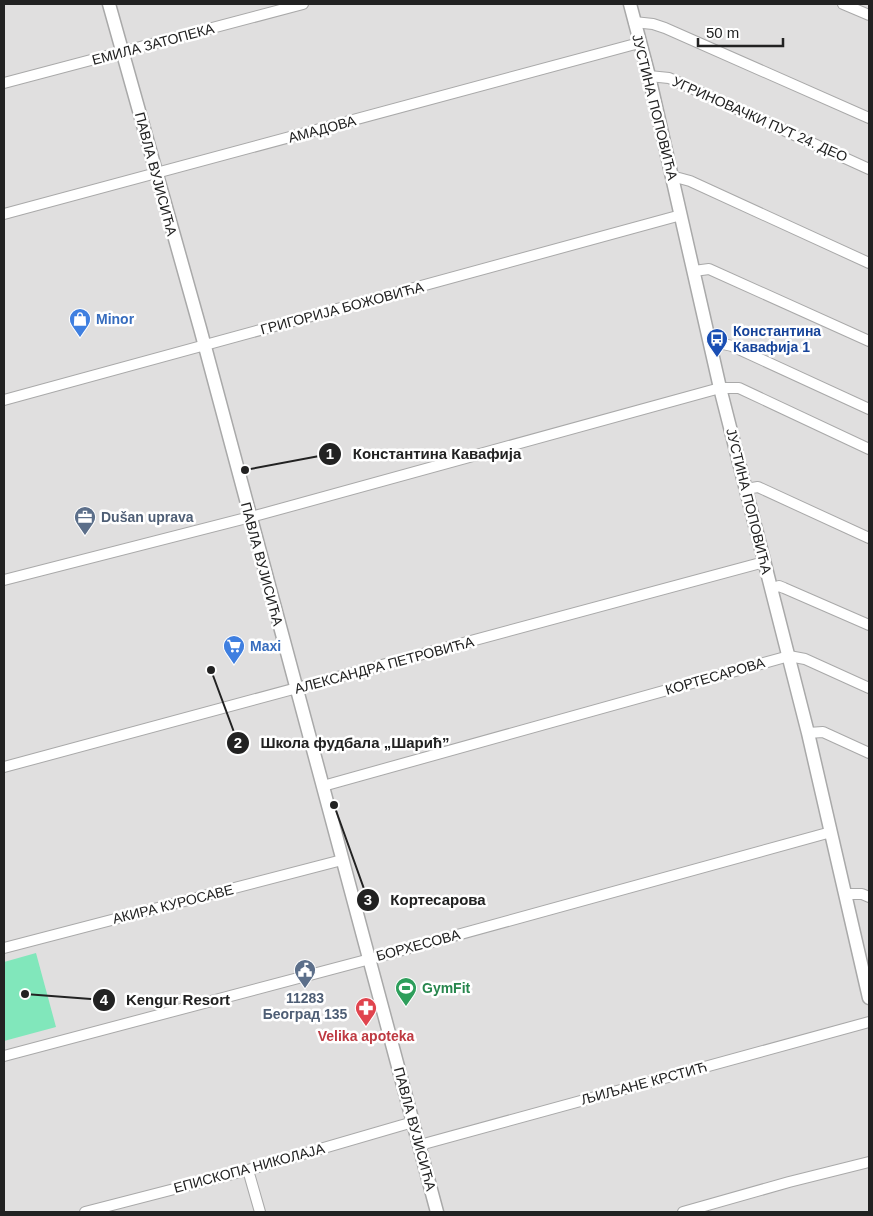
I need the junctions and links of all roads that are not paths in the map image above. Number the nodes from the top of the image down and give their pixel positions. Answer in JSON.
{"nodes":[{"id":1,"x":110,"y":4,"type":"edge"},
{"id":2,"x":302,"y":4,"type":"edge"},
{"id":3,"x":630,"y":4,"type":"edge"},
{"id":4,"x":843,"y":4,"type":"edge"},
{"id":5,"x":869,"y":15,"type":"edge"},
{"id":6,"x":634,"y":22,"type":"junction"},
{"id":7,"x":639,"y":42,"type":"junction"},
{"id":8,"x":123,"y":52,"type":"junction"},
{"id":9,"x":649,"y":76,"type":"junction"},
{"id":10,"x":4,"y":83,"type":"edge"},
{"id":11,"x":869,"y":118,"type":"edge"},
{"id":12,"x":869,"y":169,"type":"edge"},
{"id":13,"x":156,"y":174,"type":"junction"},
{"id":14,"x":672,"y":179,"type":"junction"},
{"id":15,"x":4,"y":214,"type":"edge"},
{"id":16,"x":681,"y":215,"type":"junction"},
{"id":17,"x":869,"y":263,"type":"edge"},
{"id":18,"x":694,"y":271,"type":"junction"},
{"id":19,"x":869,"y":341,"type":"edge"},
{"id":20,"x":710,"y":344,"type":"junction"},
{"id":21,"x":204,"y":346,"type":"junction"},
{"id":22,"x":720,"y":388,"type":"junction"},
{"id":23,"x":4,"y":400,"type":"edge"},
{"id":24,"x":869,"y":409,"type":"edge"},
{"id":25,"x":869,"y":448,"type":"edge"},
{"id":26,"x":746,"y":489,"type":"junction"},
{"id":27,"x":249,"y":518,"type":"junction"},
{"id":28,"x":869,"y":538,"type":"edge"},
{"id":29,"x":764,"y":562,"type":"junction"},
{"id":30,"x":4,"y":580,"type":"edge"},
{"id":31,"x":771,"y":589,"type":"junction"},
{"id":32,"x":869,"y":625,"type":"edge"},
{"id":33,"x":789,"y":656,"type":"junction"},
{"id":34,"x":869,"y":688,"type":"edge"},
{"id":35,"x":296,"y":689,"type":"junction"},
{"id":36,"x":808,"y":733,"type":"junction"},
{"id":37,"x":869,"y":753,"type":"edge"},
{"id":38,"x":4,"y":767,"type":"edge"},
{"id":39,"x":323,"y":786,"type":"junction"},
{"id":40,"x":831,"y":832,"type":"junction"},
{"id":41,"x":342,"y":860,"type":"junction"},
{"id":42,"x":845,"y":894,"type":"junction"},
{"id":43,"x":869,"y":897,"type":"edge"},
{"id":44,"x":4,"y":948,"type":"edge"},
{"id":45,"x":370,"y":959,"type":"junction"},
{"id":46,"x":869,"y":998,"type":"edge"},
{"id":47,"x":869,"y":1022,"type":"edge"},
{"id":48,"x":4,"y":1056,"type":"edge"},
{"id":49,"x":414,"y":1122,"type":"junction"},
{"id":50,"x":420,"y":1145,"type":"junction"},
{"id":51,"x":869,"y":1162,"type":"edge"},
{"id":52,"x":248,"y":1170,"type":"junction"},
{"id":53,"x":84,"y":1212,"type":"edge"},
{"id":54,"x":260,"y":1212,"type":"edge"},
{"id":55,"x":437,"y":1212,"type":"edge"},
{"id":56,"x":683,"y":1212,"type":"edge"}],
"edges":[{"from":1,"to":8,"type":"street","name":"ПАВЛА ВУЈИСИЋА"},
{"from":2,"to":8,"type":"street","name":"ЕМИЛА ЗАТОПЕКА"},
{"from":3,"to":6,"type":"street","name":"ЈУСТИНА ПОПОВИЋА"},
{"from":4,"to":5,"type":"street"},
{"from":6,"to":7,"type":"street","name":"ЈУСТИНА ПОПОВИЋА"},
{"from":6,"to":11,"type":"street"},
{"from":7,"to":9,"type":"street","name":"ЈУСТИНА ПОПОВИЋА"},
{"from":7,"to":13,"type":"street","name":"АМАДОВА"},
{"from":8,"to":10,"type":"street","name":"ЕМИЛА ЗАТОПЕКА"},
{"from":8,"to":13,"type":"street","name":"ПАВЛА ВУЈИСИЋА"},
{"from":9,"to":12,"type":"street","name":"УГРИНОВАЧКИ ПУТ 24. ДЕО"},
{"from":9,"to":14,"type":"street","name":"ЈУСТИНА ПОПОВИЋА"},
{"from":13,"to":15,"type":"street","name":"АМАДОВА"},
{"from":13,"to":21,"type":"street","name":"ПАВЛА ВУЈИСИЋА"},
{"from":14,"to":16,"type":"street","name":"ЈУСТИНА ПОПОВИЋА"},
{"from":14,"to":17,"type":"street"},
{"from":16,"to":18,"type":"street","name":"ЈУСТИНА ПОПОВИЋА"},
{"from":16,"to":21,"type":"street","name":"ГРИГОРИЈА БОЖОВИЋА"},
{"from":18,"to":19,"type":"street"},
{"from":18,"to":20,"type":"street","name":"ЈУСТИНА ПОПОВИЋА"},
{"from":20,"to":22,"type":"street","name":"ЈУСТИНА ПОПОВИЋА"},
{"from":20,"to":24,"type":"street"},
{"from":21,"to":23,"type":"street","name":"ГРИГОРИЈА БОЖОВИЋА"},
{"from":21,"to":27,"type":"street","name":"ПАВЛА ВУЈИСИЋА"},
{"from":22,"to":25,"type":"street"},
{"from":22,"to":26,"type":"street","name":"ЈУСТИНА ПОПОВИЋА"},
{"from":22,"to":27,"type":"street"},
{"from":26,"to":28,"type":"street"},
{"from":26,"to":29,"type":"street","name":"ЈУСТИНА ПОПОВИЋА"},
{"from":27,"to":30,"type":"street"},
{"from":27,"to":35,"type":"street","name":"ПАВЛА ВУЈИСИЋА"},
{"from":29,"to":31,"type":"street","name":"ЈУСТИНА ПОПОВИЋА"},
{"from":29,"to":35,"type":"street","name":"АЛЕКСАНДРА ПЕТРОВИЋА"},
{"from":31,"to":32,"type":"street"},
{"from":31,"to":33,"type":"street","name":"ЈУСТИНА ПОПОВИЋА"},
{"from":33,"to":34,"type":"street"},
{"from":33,"to":36,"type":"street","name":"ЈУСТИНА ПОПОВИЋА"},
{"from":33,"to":39,"type":"street","name":"КОРТЕСАРОВА"},
{"from":35,"to":38,"type":"street","name":"АЛЕКСАНДРА ПЕТРОВИЋА"},
{"from":35,"to":39,"type":"street","name":"ПАВЛА ВУЈИСИЋА"},
{"from":36,"to":37,"type":"street"},
{"from":36,"to":40,"type":"street","name":"ЈУСТИНА ПОПОВИЋА"},
{"from":39,"to":41,"type":"street","name":"ПАВЛА ВУЈИСИЋА"},
{"from":40,"to":42,"type":"street","name":"ЈУСТИНА ПОПОВИЋА"},
{"from":40,"to":45,"type":"street","name":"БОРХЕСОВА"},
{"from":41,"to":44,"type":"street","name":"АКИРА КУРОСАВЕ"},
{"from":41,"to":45,"type":"street","name":"ПАВЛА ВУЈИСИЋА"},
{"from":42,"to":43,"type":"street"},
{"from":42,"to":46,"type":"street","name":"ЈУСТИНА ПОПОВИЋА"},
{"from":45,"to":48,"type":"street","name":"БОРХЕСОВА"},
{"from":45,"to":49,"type":"street","name":"ПАВЛА ВУЈИСИЋА"},
{"from":47,"to":50,"type":"street","name":"ЉИЉАНЕ КРСТИЋ"},
{"from":49,"to":50,"type":"street","name":"ПАВЛА ВУЈИСИЋА"},
{"from":49,"to":52,"type":"street","name":"ЕПИСКОПА НИКОЛАЈА"},
{"from":50,"to":55,"type":"street","name":"ПАВЛА ВУЈИСИЋА"},
{"from":51,"to":56,"type":"street"},
{"from":52,"to":53,"type":"street","name":"ЕПИСКОПА НИКОЛАЈА"},
{"from":52,"to":54,"type":"street"}]}
